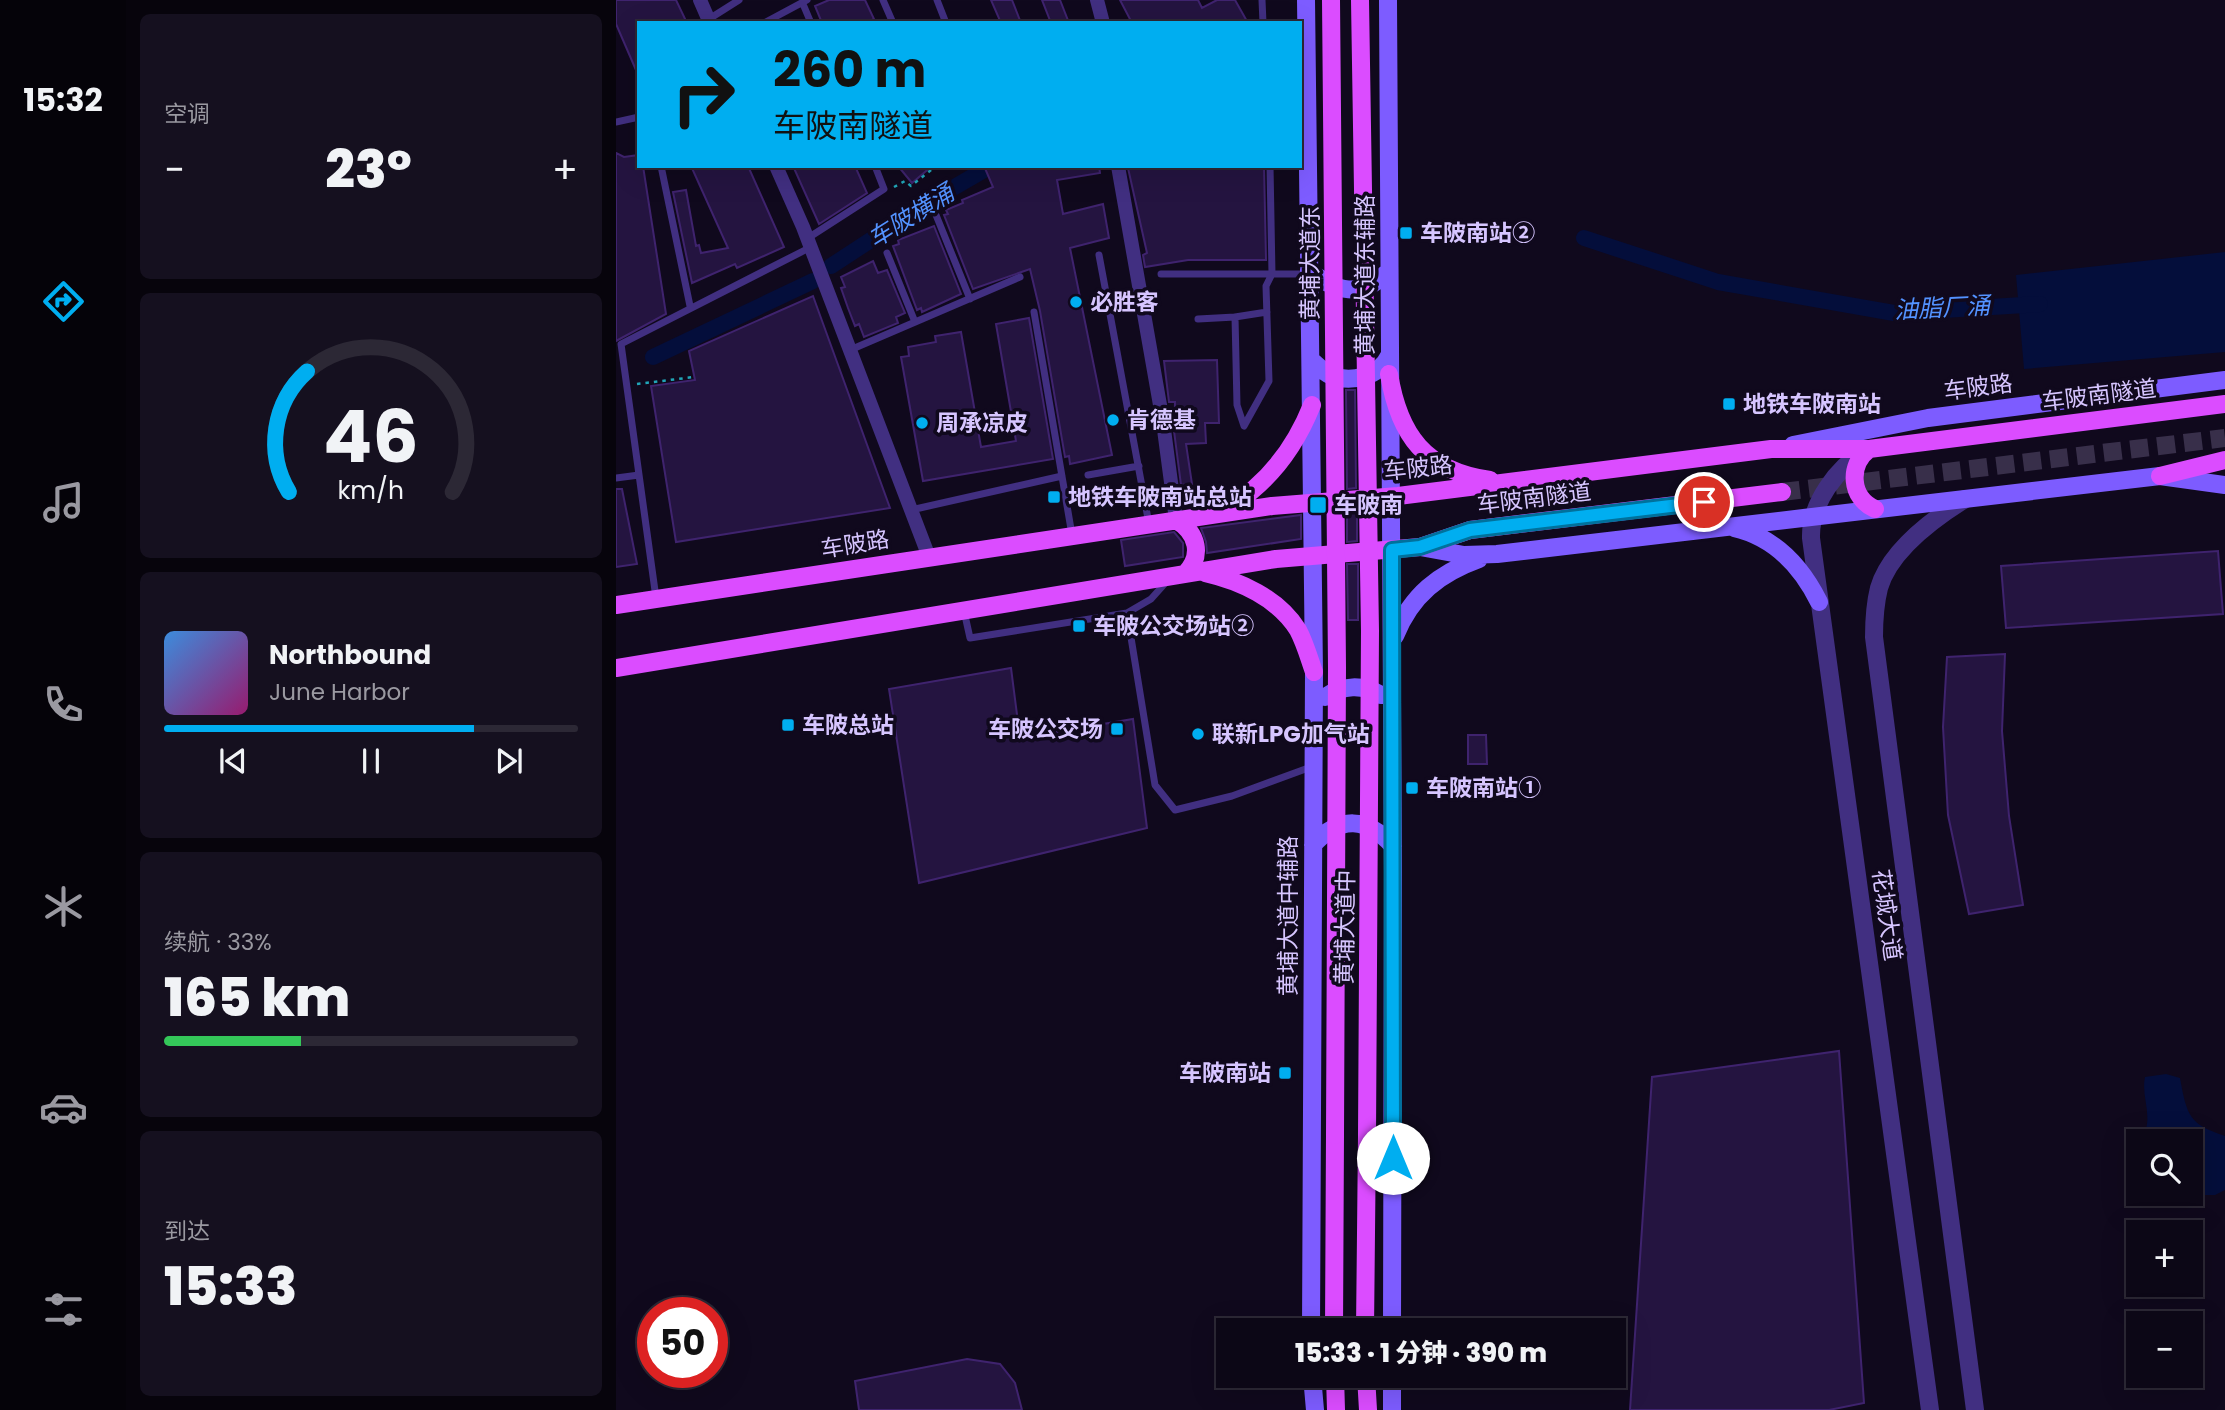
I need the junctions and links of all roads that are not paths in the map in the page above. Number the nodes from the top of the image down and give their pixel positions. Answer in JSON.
{"nodes":[{"id":1,"x":700,"y":0,"type":"edge"},
{"id":2,"x":739,"y":0,"type":"edge"},
{"id":3,"x":883,"y":0,"type":"edge"},
{"id":4,"x":937,"y":0,"type":"edge"},
{"id":5,"x":1097,"y":0,"type":"edge"},
{"id":6,"x":1262,"y":0,"type":"edge"},
{"id":7,"x":1306,"y":0,"type":"edge"},
{"id":8,"x":1331,"y":0,"type":"edge"},
{"id":9,"x":1360,"y":0,"type":"edge"},
{"id":10,"x":1388,"y":0,"type":"edge"},
{"id":11,"x":805,"y":2,"type":"edge"},
{"id":12,"x":710,"y":21,"type":"edge"},
{"id":13,"x":768,"y":21,"type":"edge"},
{"id":14,"x":810,"y":21,"type":"edge"},
{"id":15,"x":892,"y":21,"type":"edge"},
{"id":16,"x":945,"y":21,"type":"edge"},
{"id":17,"x":1102,"y":21,"type":"edge"},
{"id":18,"x":1263,"y":21,"type":"edge"},
{"id":19,"x":1303,"y":56,"type":"edge"},
{"id":20,"x":637,"y":117,"type":"edge"},
{"id":21,"x":616,"y":122,"type":"edge"},
{"id":22,"x":661,"y":168,"type":"edge"},
{"id":23,"x":777,"y":168,"type":"edge"},
{"id":24,"x":876,"y":168,"type":"edge"},
{"id":25,"x":1118,"y":168,"type":"edge"},
{"id":26,"x":1270,"y":168,"type":"edge"},
{"id":27,"x":936,"y":215,"type":"dead end"},
{"id":28,"x":809,"y":242,"type":"junction"},
{"id":29,"x":887,"y":253,"type":"dead end"},
{"id":30,"x":1099,"y":255,"type":"dead end"},
{"id":31,"x":1309,"y":272,"type":"junction"},
{"id":32,"x":1388,"y":272,"type":"junction"},
{"id":33,"x":1161,"y":274,"type":"dead end"},
{"id":34,"x":1272,"y":274,"type":"junction"},
{"id":35,"x":1020,"y":277,"type":"dead end"},
{"id":36,"x":970,"y":299,"type":"junction"},
{"id":37,"x":690,"y":306,"type":"junction"},
{"id":38,"x":1034,"y":312,"type":"dead end"},
{"id":39,"x":1267,"y":312,"type":"junction"},
{"id":40,"x":1235,"y":317,"type":"junction"},
{"id":41,"x":1198,"y":319,"type":"dead end"},
{"id":42,"x":915,"y":321,"type":"junction"},
{"id":43,"x":619,"y":345,"type":"edge"},
{"id":44,"x":850,"y":350,"type":"junction"},
{"id":45,"x":1389,"y":356,"type":"junction"},
{"id":46,"x":1312,"y":360,"type":"junction"},
{"id":47,"x":1389,"y":374,"type":"junction"},
{"id":48,"x":2225,"y":380,"type":"edge"},
{"id":49,"x":2225,"y":404,"type":"edge"},
{"id":50,"x":1312,"y":405,"type":"junction"},
{"id":51,"x":1771,"y":449,"type":"junction"},
{"id":52,"x":1869,"y":449,"type":"junction"},
{"id":53,"x":2225,"y":460,"type":"edge"},
{"id":54,"x":1139,"y":466,"type":"junction"},
{"id":55,"x":639,"y":475,"type":"junction"},
{"id":56,"x":1088,"y":475,"type":"dead end"},
{"id":57,"x":1062,"y":476,"type":"junction"},
{"id":58,"x":2160,"y":476,"type":"junction"},
{"id":59,"x":616,"y":478,"type":"edge"},
{"id":60,"x":1507,"y":482,"type":"junction"},
{"id":61,"x":2225,"y":485,"type":"edge"},
{"id":62,"x":1782,"y":492,"type":"tunnel mouth"},
{"id":63,"x":1392,"y":497,"type":"junction"},
{"id":64,"x":1965,"y":499,"type":"junction"},
{"id":65,"x":1311,"y":503,"type":"junction"},
{"id":66,"x":1875,"y":509,"type":"junction"},
{"id":67,"x":911,"y":510,"type":"junction"},
{"id":68,"x":1215,"y":515,"type":"junction"},
{"id":69,"x":1812,"y":516,"type":"junction"},
{"id":70,"x":1177,"y":520,"type":"junction"},
{"id":71,"x":1149,"y":524,"type":"junction"},
{"id":72,"x":1727,"y":526,"type":"junction"},
{"id":73,"x":1336,"y":527,"type":"joint"},
{"id":74,"x":1072,"y":536,"type":"junction"},
{"id":75,"x":1420,"y":547,"type":"junction"},
{"id":76,"x":1392,"y":550,"type":"junction"},
{"id":77,"x":1497,"y":554,"type":"junction"},
{"id":78,"x":1312,"y":555,"type":"junction"},
{"id":79,"x":929,"y":557,"type":"junction"},
{"id":80,"x":1185,"y":574,"type":"junction"},
{"id":81,"x":656,"y":598,"type":"junction"},
{"id":82,"x":1819,"y":602,"type":"junction"},
{"id":83,"x":616,"y":605,"type":"edge"},
{"id":84,"x":964,"y":611,"type":"junction"},
{"id":85,"x":1126,"y":613,"type":"junction"},
{"id":86,"x":1392,"y":646,"type":"junction"},
{"id":87,"x":616,"y":668,"type":"edge"},
{"id":88,"x":1314,"y":672,"type":"junction"},
{"id":89,"x":1392,"y":708,"type":"junction"},
{"id":90,"x":1314,"y":709,"type":"junction"},
{"id":91,"x":1314,"y":766,"type":"junction"},
{"id":92,"x":1313,"y":845,"type":"junction"},
{"id":93,"x":1393,"y":846,"type":"junction"},
{"id":94,"x":1311,"y":1318,"type":"edge"},
{"id":95,"x":1335,"y":1318,"type":"edge"},
{"id":96,"x":1365,"y":1318,"type":"edge"},
{"id":97,"x":1392,"y":1318,"type":"edge"},
{"id":98,"x":1313,"y":1388,"type":"edge"},
{"id":99,"x":1335,"y":1388,"type":"edge"},
{"id":100,"x":1367,"y":1388,"type":"edge"},
{"id":101,"x":1392,"y":1388,"type":"edge"},
{"id":102,"x":1315,"y":1410,"type":"edge"},
{"id":103,"x":1336,"y":1410,"type":"edge"},
{"id":104,"x":1368,"y":1410,"type":"edge"},
{"id":105,"x":1391,"y":1410,"type":"edge"},
{"id":106,"x":1930,"y":1410,"type":"edge"},
{"id":107,"x":1975,"y":1410,"type":"edge"}],
"edges":[{"from":1,"to":12,"type":"street"},
{"from":2,"to":12,"type":"lane"},
{"from":3,"to":15,"type":"lane"},
{"from":4,"to":16,"type":"lane"},
{"from":5,"to":17,"type":"street"},
{"from":6,"to":18,"type":"lane"},
{"from":7,"to":19,"type":"main road"},
{"from":8,"to":73,"type":"main road","name":"黄埔大道东","bridge":true},
{"from":9,"to":96,"type":"main road","name":"黄埔大道中","bridge":true},
{"from":10,"to":32,"type":"main road","name":"黄埔大道东辅路"},
{"from":11,"to":13,"type":"lane"},
{"from":11,"to":14,"type":"lane"},
{"from":19,"to":31,"type":"main road"},
{"from":20,"to":21,"type":"lane"},
{"from":22,"to":37,"type":"lane"},
{"from":23,"to":28,"type":"street"},
{"from":24,"to":28,"type":"lane"},
{"from":25,"to":70,"type":"street"},
{"from":26,"to":34,"type":"lane"},
{"from":27,"to":36,"type":"lane"},
{"from":28,"to":37,"type":"lane"},
{"from":28,"to":44,"type":"street"},
{"from":29,"to":42,"type":"lane"},
{"from":30,"to":54,"type":"lane"},
{"from":31,"to":32,"type":"main road"},
{"from":31,"to":34,"type":"lane"},
{"from":31,"to":46,"type":"main road"},
{"from":32,"to":45,"type":"main road","name":"黄埔大道东辅路"},
{"from":33,"to":34,"type":"lane"},
{"from":34,"to":39,"type":"lane"},
{"from":35,"to":36,"type":"lane"},
{"from":36,"to":42,"type":"lane"},
{"from":37,"to":43,"type":"lane"},
{"from":38,"to":57,"type":"lane"},
{"from":39,"to":40,"type":"lane"},
{"from":39,"to":40,"type":"lane"},
{"from":40,"to":41,"type":"lane"},
{"from":42,"to":44,"type":"lane"},
{"from":43,"to":55,"type":"lane"},
{"from":44,"to":67,"type":"street"},
{"from":45,"to":46,"type":"main road"},
{"from":45,"to":47,"type":"main road","name":"黄埔大道东辅路"},
{"from":46,"to":50,"type":"main road"},
{"from":47,"to":60,"type":"main road"},
{"from":47,"to":63,"type":"main road","name":"黄埔大道东辅路"},
{"from":48,"to":51,"type":"main road","name":"车陂路"},
{"from":49,"to":52,"type":"main road","name":"车陂南隧道"},
{"from":50,"to":65,"type":"main road"},
{"from":50,"to":68,"type":"main road"},
{"from":51,"to":52,"type":"main road","name":"车陂南隧道"},
{"from":51,"to":60,"type":"main road","name":"车陂路"},
{"from":52,"to":66,"type":"main road"},
{"from":52,"to":69,"type":"street"},
{"from":53,"to":58,"type":"main road"},
{"from":54,"to":56,"type":"lane"},
{"from":54,"to":71,"type":"lane"},
{"from":55,"to":59,"type":"lane"},
{"from":55,"to":81,"type":"lane"},
{"from":57,"to":67,"type":"lane"},
{"from":57,"to":74,"type":"lane"},
{"from":58,"to":61,"type":"main road"},
{"from":58,"to":64,"type":"main road"},
{"from":60,"to":63,"type":"main road","name":"车陂路"},
{"from":62,"to":75,"type":"main road","name":"车陂南隧道"},
{"from":63,"to":65,"type":"main road","name":"车陂路"},
{"from":63,"to":76,"type":"main road","name":"黄埔大道东辅路"},
{"from":64,"to":66,"type":"main road"},
{"from":64,"to":107,"type":"street","name":"花城大道"},
{"from":65,"to":68,"type":"main road","name":"车陂路"},
{"from":65,"to":78,"type":"main road","name":"黄埔大道中辅路"},
{"from":66,"to":69,"type":"main road"},
{"from":67,"to":79,"type":"street"},
{"from":68,"to":70,"type":"main road","name":"车陂路"},
{"from":69,"to":72,"type":"main road"},
{"from":69,"to":82,"type":"street","name":"花城大道"},
{"from":70,"to":71,"type":"main road","name":"车陂路"},
{"from":70,"to":80,"type":"main road"},
{"from":71,"to":74,"type":"main road","name":"车陂路"},
{"from":72,"to":77,"type":"main road"},
{"from":72,"to":82,"type":"main road"},
{"from":73,"to":95,"type":"main road","name":"黄埔大道中","bridge":true},
{"from":74,"to":79,"type":"main road","name":"车陂路"},
{"from":75,"to":76,"type":"main road"},
{"from":75,"to":77,"type":"main road"},
{"from":76,"to":78,"type":"main road"},
{"from":76,"to":86,"type":"main road"},
{"from":77,"to":86,"type":"main road"},
{"from":78,"to":80,"type":"main road"},
{"from":78,"to":88,"type":"main road","name":"黄埔大道中辅路"},
{"from":79,"to":81,"type":"main road","name":"车陂路"},
{"from":80,"to":84,"type":"main road"},
{"from":80,"to":85,"type":"lane"},
{"from":80,"to":88,"type":"main road"},
{"from":81,"to":83,"type":"main road","name":"车陂路"},
{"from":82,"to":106,"type":"street","name":"花城大道"},
{"from":84,"to":85,"type":"lane"},
{"from":84,"to":87,"type":"main road"},
{"from":85,"to":91,"type":"lane"},
{"from":86,"to":89,"type":"main road"},
{"from":88,"to":90,"type":"main road","name":"黄埔大道中辅路"},
{"from":89,"to":90,"type":"main road"},
{"from":89,"to":93,"type":"main road"},
{"from":90,"to":91,"type":"main road","name":"黄埔大道中辅路"},
{"from":91,"to":92,"type":"main road","name":"黄埔大道中辅路"},
{"from":92,"to":93,"type":"main road"},
{"from":92,"to":94,"type":"main road","name":"黄埔大道中辅路"},
{"from":93,"to":97,"type":"main road"},
{"from":98,"to":102,"type":"main road"},
{"from":99,"to":103,"type":"main road"},
{"from":100,"to":104,"type":"main road"},
{"from":101,"to":105,"type":"main road"}]}
